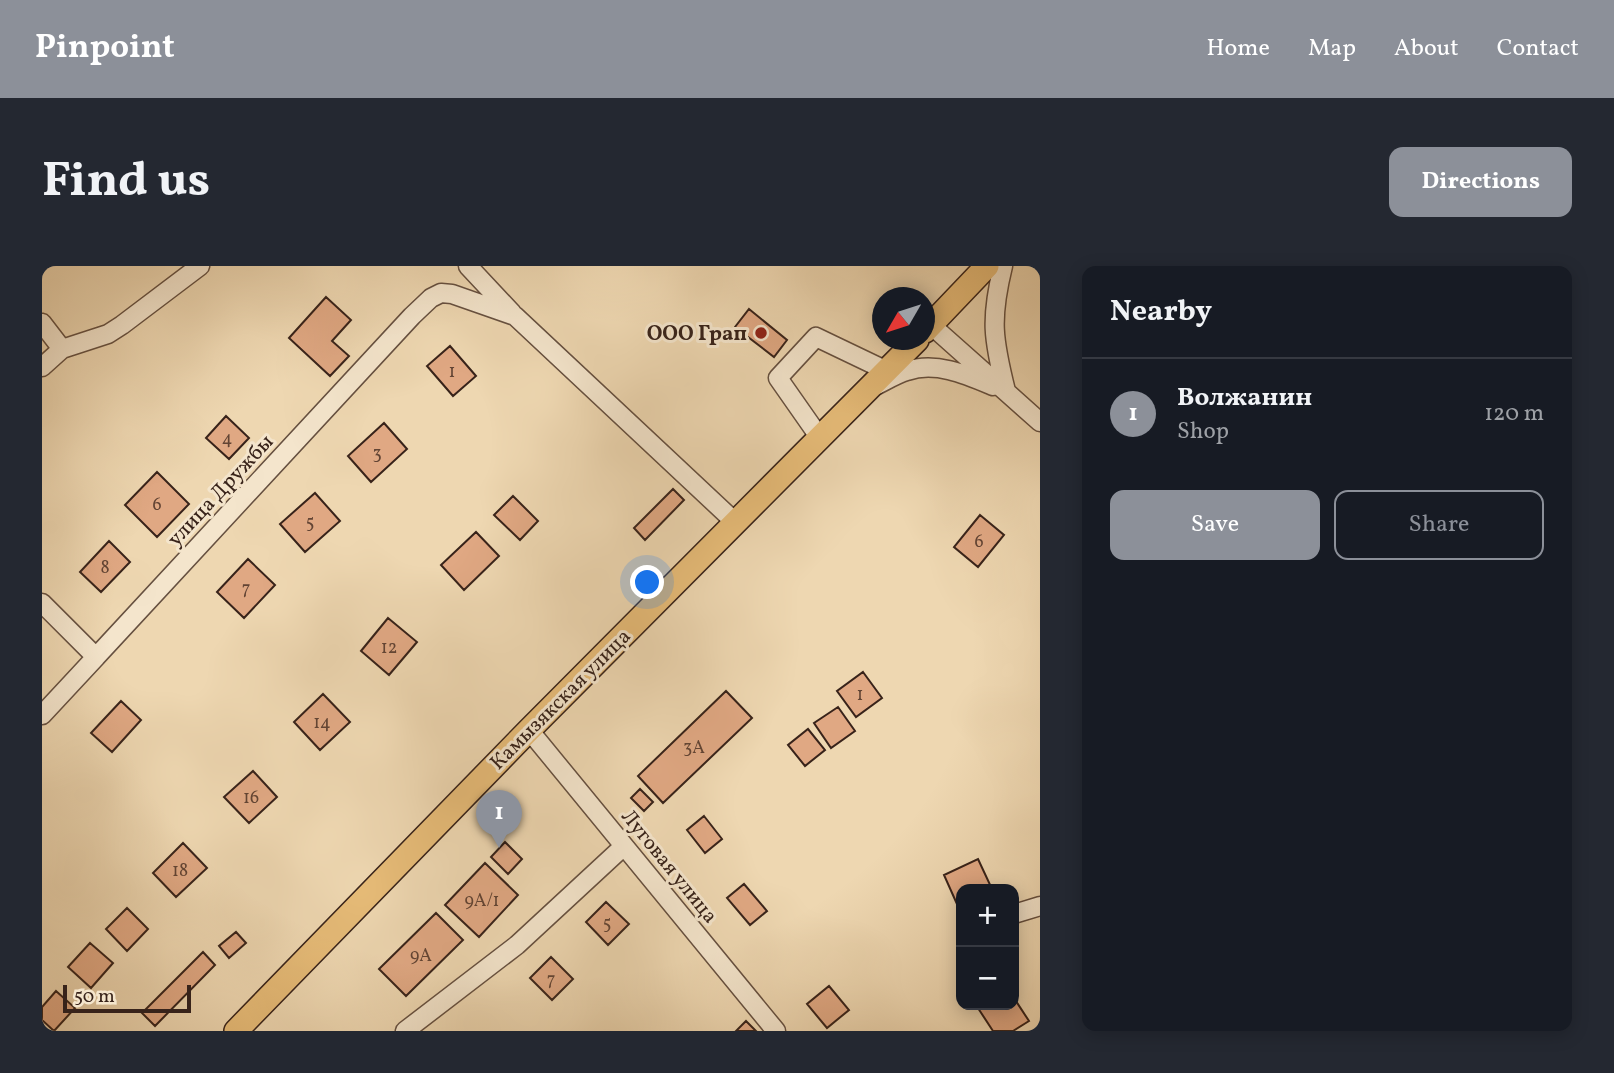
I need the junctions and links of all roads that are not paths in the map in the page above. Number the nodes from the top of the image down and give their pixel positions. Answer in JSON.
{"nodes":[{"id":1,"x":200,"y":266,"type":"edge"},
{"id":2,"x":468,"y":266,"type":"edge"},
{"id":3,"x":987,"y":266,"type":"edge"},
{"id":4,"x":1003,"y":266,"type":"edge"},
{"id":5,"x":515,"y":316,"type":"junction"},
{"id":6,"x":935,"y":320,"type":"edge"},
{"id":7,"x":42,"y":323,"type":"edge"},
{"id":8,"x":935,"y":340,"type":"edge"},
{"id":9,"x":62,"y":349,"type":"junction"},
{"id":10,"x":906,"y":350,"type":"edge"},
{"id":11,"x":42,"y":367,"type":"edge"},
{"id":12,"x":878,"y":379,"type":"junction"},
{"id":13,"x":1006,"y":391,"type":"junction"},
{"id":14,"x":1040,"y":422,"type":"edge"},
{"id":15,"x":820,"y":438,"type":"junction"},
{"id":16,"x":736,"y":523,"type":"junction"},
{"id":17,"x":42,"y":603,"type":"edge"},
{"id":18,"x":96,"y":657,"type":"junction"},
{"id":19,"x":42,"y":715,"type":"edge"},
{"id":20,"x":529,"y":730,"type":"junction"},
{"id":21,"x":624,"y":846,"type":"junction"},
{"id":22,"x":1040,"y":906,"type":"edge"},
{"id":23,"x":1019,"y":912,"type":"edge"},
{"id":24,"x":236,"y":1031,"type":"edge"},
{"id":25,"x":405,"y":1031,"type":"edge"},
{"id":26,"x":776,"y":1031,"type":"edge"}],
"edges":[{"from":1,"to":9,"type":"street"},
{"from":2,"to":5,"type":"street"},
{"from":3,"to":6,"type":"main road","name":"Камызякская улица"},
{"from":4,"to":13,"type":"street"},
{"from":5,"to":16,"type":"street"},
{"from":5,"to":18,"type":"street","name":"улица Дружбы"},
{"from":7,"to":9,"type":"street"},
{"from":8,"to":13,"type":"street"},
{"from":9,"to":11,"type":"street"},
{"from":10,"to":12,"type":"main road","name":"Камызякская улица"},
{"from":12,"to":13,"type":"street"},
{"from":12,"to":15,"type":"main road","name":"Камызякская улица"},
{"from":12,"to":15,"type":"street"},
{"from":13,"to":14,"type":"street"},
{"from":15,"to":16,"type":"main road","name":"Камызякская улица"},
{"from":16,"to":20,"type":"main road","name":"Камызякская улица"},
{"from":17,"to":18,"type":"street"},
{"from":18,"to":19,"type":"street","name":"улица Дружбы"},
{"from":20,"to":21,"type":"street","name":"Луговая улица"},
{"from":20,"to":24,"type":"main road","name":"Камызякская улица"},
{"from":21,"to":25,"type":"street"},
{"from":21,"to":26,"type":"street","name":"Луговая улица"},
{"from":22,"to":23,"type":"street"}]}
